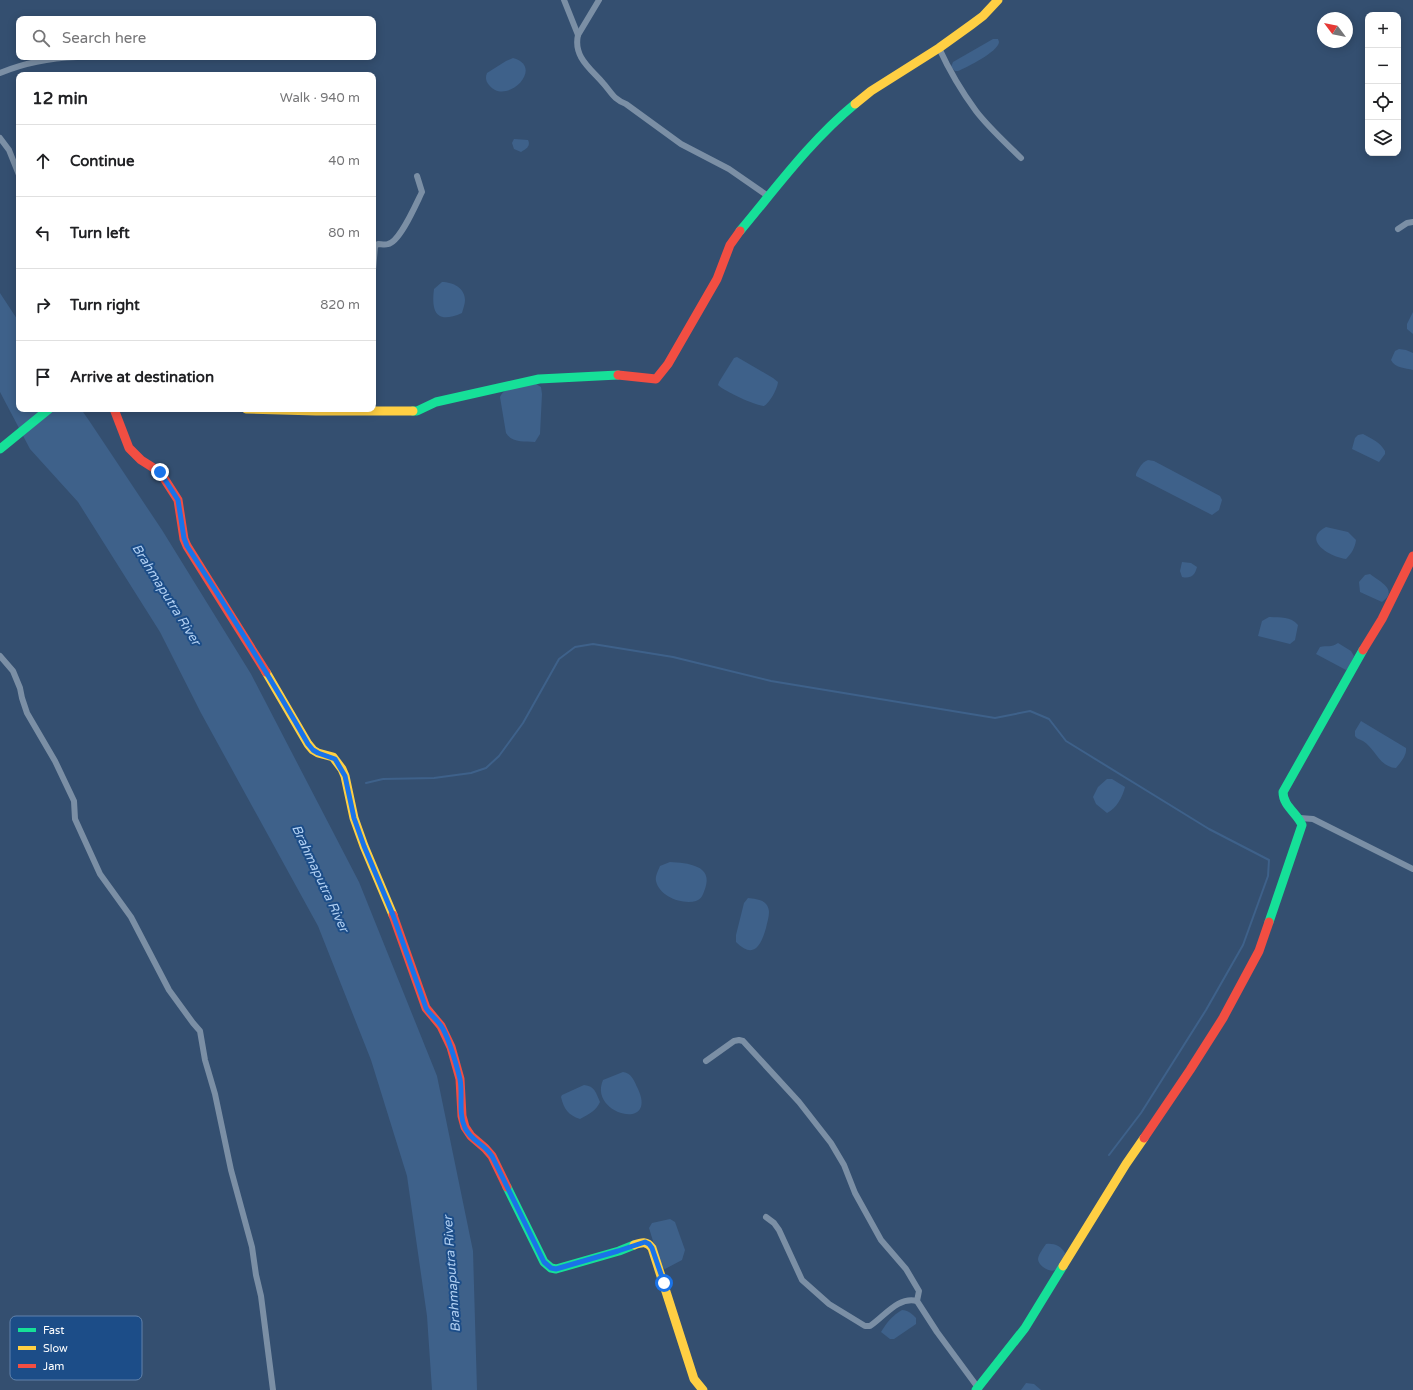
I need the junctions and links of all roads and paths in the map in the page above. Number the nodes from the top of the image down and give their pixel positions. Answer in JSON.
{"nodes":[{"id":1,"x":564,"y":0,"type":"edge"},
{"id":2,"x":599,"y":0,"type":"edge"},
{"id":3,"x":998,"y":0,"type":"edge"},
{"id":4,"x":578,"y":35,"type":"junction"},
{"id":5,"x":939,"y":48,"type":"junction"},
{"id":6,"x":48,"y":60,"type":"edge"},
{"id":7,"x":0,"y":73,"type":"edge"},
{"id":8,"x":0,"y":138,"type":"edge"},
{"id":9,"x":1021,"y":158,"type":"dead end"},
{"id":10,"x":16,"y":168,"type":"edge"},
{"id":11,"x":417,"y":176,"type":"dead end"},
{"id":12,"x":768,"y":196,"type":"junction"},
{"id":13,"x":1413,"y":222,"type":"edge"},
{"id":14,"x":1398,"y":228,"type":"dead end"},
{"id":15,"x":376,"y":245,"type":"edge"},
{"id":16,"x":376,"y":410,"type":"edge"},
{"id":17,"x":45,"y":412,"type":"edge"},
{"id":18,"x":115,"y":412,"type":"edge"},
{"id":19,"x":0,"y":449,"type":"edge"},
{"id":20,"x":1413,"y":556,"type":"edge"},
{"id":21,"x":0,"y":656,"type":"edge"},
{"id":22,"x":1300,"y":818,"type":"junction"},
{"id":23,"x":1413,"y":870,"type":"edge"},
{"id":24,"x":706,"y":1061,"type":"dead end"},
{"id":25,"x":766,"y":1216,"type":"dead end"},
{"id":26,"x":917,"y":1301,"type":"junction"},
{"id":27,"x":978,"y":1389,"type":"edge"},
{"id":28,"x":273,"y":1390,"type":"edge"},
{"id":29,"x":703,"y":1390,"type":"edge"}],
"edges":[{"from":1,"to":4,"type":"street"},
{"from":2,"to":4,"type":"street"},
{"from":3,"to":5,"type":"street"},
{"from":4,"to":12,"type":"street"},
{"from":5,"to":9,"type":"street"},
{"from":5,"to":12,"type":"street"},
{"from":6,"to":7,"type":"street"},
{"from":8,"to":10,"type":"street"},
{"from":11,"to":15,"type":"street"},
{"from":12,"to":16,"type":"street"},
{"from":13,"to":14,"type":"street"},
{"from":17,"to":19,"type":"street"},
{"from":18,"to":29,"type":"street"},
{"from":20,"to":22,"type":"street"},
{"from":21,"to":28,"type":"street"},
{"from":22,"to":23,"type":"street"},
{"from":22,"to":27,"type":"street"},
{"from":24,"to":26,"type":"street"},
{"from":25,"to":26,"type":"street"},
{"from":26,"to":27,"type":"street"}]}
